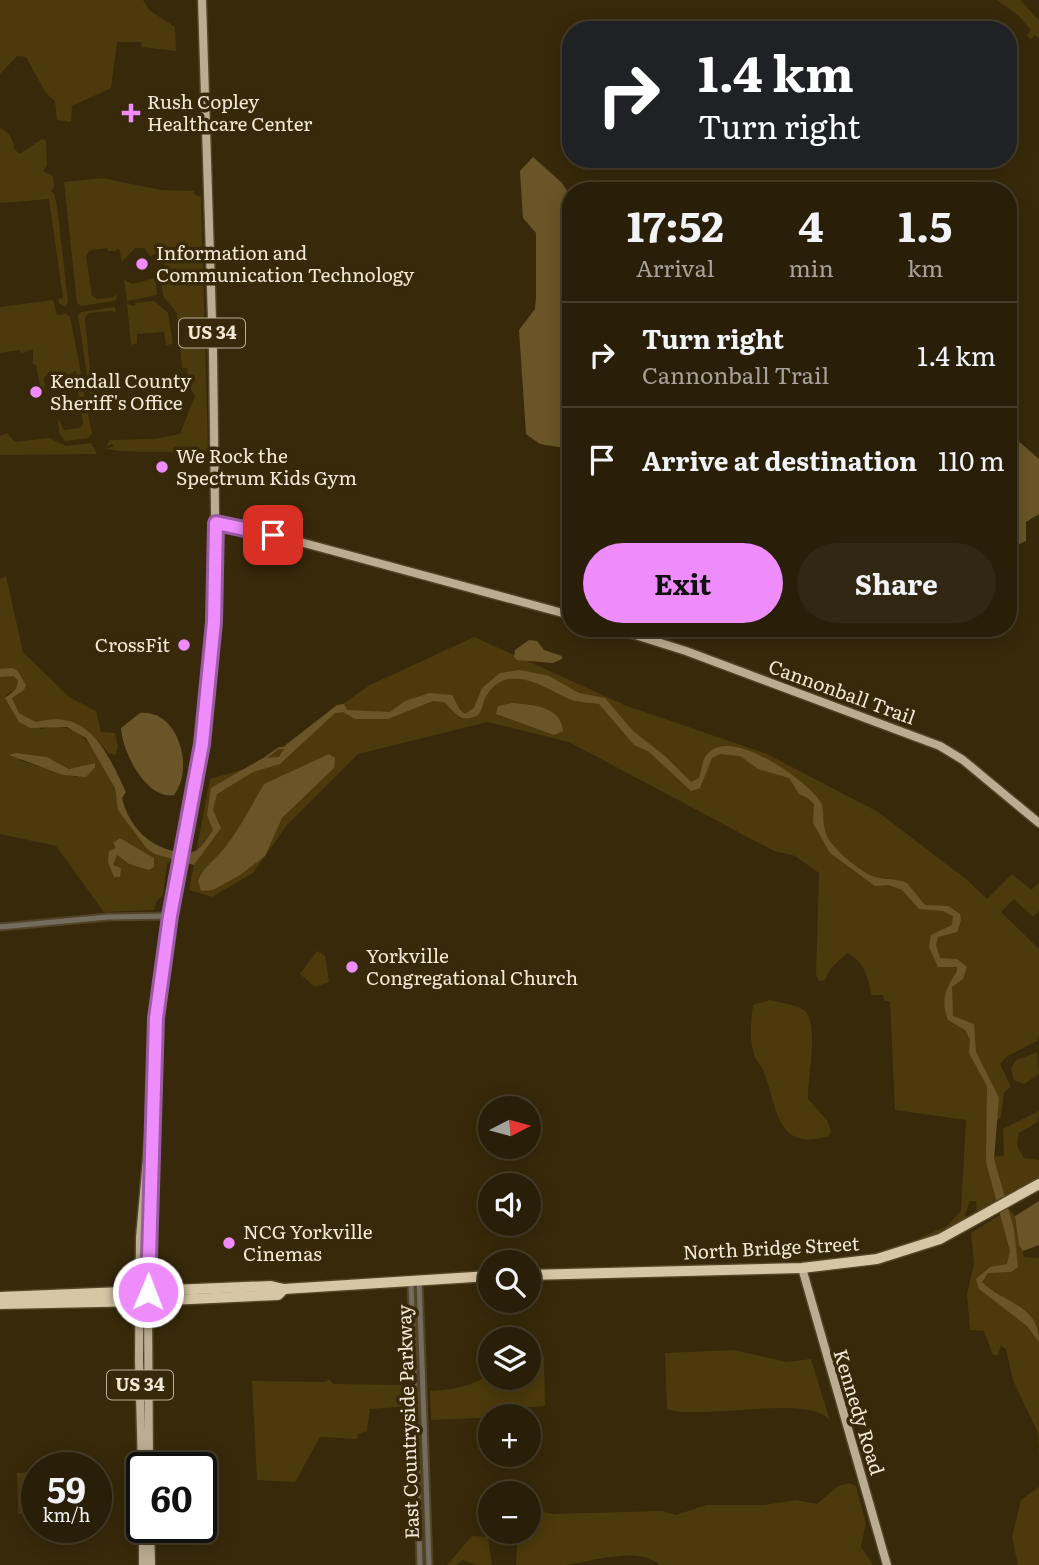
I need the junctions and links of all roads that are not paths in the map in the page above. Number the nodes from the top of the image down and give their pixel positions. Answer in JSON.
{"nodes":[{"id":1,"x":202,"y":0,"type":"edge"},
{"id":2,"x":216,"y":523,"type":"junction"},
{"id":3,"x":562,"y":613,"type":"edge"},
{"id":4,"x":641,"y":637,"type":"edge"},
{"id":5,"x":1039,"y":823,"type":"edge"},
{"id":6,"x":170,"y":916,"type":"junction"},
{"id":7,"x":0,"y":927,"type":"edge"},
{"id":8,"x":1039,"y":1184,"type":"edge"},
{"id":9,"x":802,"y":1268,"type":"junction"},
{"id":10,"x":144,"y":1273,"type":"junction"},
{"id":11,"x":541,"y":1275,"type":"edge"},
{"id":12,"x":478,"y":1276,"type":"edge"},
{"id":13,"x":414,"y":1279,"type":"junction"},
{"id":14,"x":166,"y":1296,"type":"junction"},
{"id":15,"x":0,"y":1297,"type":"edge"},
{"id":16,"x":143,"y":1297,"type":"junction"},
{"id":17,"x":121,"y":1298,"type":"junction"},
{"id":18,"x":0,"y":1304,"type":"edge"},
{"id":19,"x":143,"y":1324,"type":"junction"},
{"id":20,"x":142,"y":1452,"type":"edge"},
{"id":21,"x":148,"y":1452,"type":"edge"},
{"id":22,"x":427,"y":1506,"type":"junction"},
{"id":23,"x":418,"y":1507,"type":"junction"},
{"id":24,"x":143,"y":1543,"type":"edge"},
{"id":25,"x":150,"y":1543,"type":"edge"},
{"id":26,"x":144,"y":1565,"type":"edge"},
{"id":27,"x":151,"y":1565,"type":"edge"},
{"id":28,"x":420,"y":1565,"type":"edge"},
{"id":29,"x":429,"y":1565,"type":"edge"},
{"id":30,"x":887,"y":1565,"type":"edge"}],
"edges":[{"from":1,"to":2,"type":"main road","number":"US 34"},
{"from":2,"to":3,"type":"main road"},
{"from":2,"to":6,"type":"main road","number":"US 34"},
{"from":4,"to":5,"type":"main road","name":"Cannonball Trail"},
{"from":6,"to":7,"type":"street"},
{"from":6,"to":10,"type":"main road","number":"US 34"},
{"from":8,"to":9,"type":"highway","name":"North Bridge Street"},
{"from":9,"to":11,"type":"highway","name":"North Bridge Street"},
{"from":9,"to":30,"type":"main road","name":"Kennedy Road"},
{"from":10,"to":14,"type":"main road"},
{"from":10,"to":16,"type":"main road","number":"US 34"},
{"from":10,"to":17,"type":"main road"},
{"from":12,"to":13,"type":"highway"},
{"from":13,"to":14,"type":"highway"},
{"from":13,"to":22,"type":"street","name":"East Countryside Parkway"},
{"from":13,"to":23,"type":"street","name":"East Countryside Parkway"},
{"from":14,"to":16,"type":"highway"},
{"from":14,"to":19,"type":"main road"},
{"from":15,"to":17,"type":"highway"},
{"from":16,"to":17,"type":"highway"},
{"from":16,"to":19,"type":"main road","number":"US 34"},
{"from":17,"to":18,"type":"highway"},
{"from":17,"to":19,"type":"main road"},
{"from":19,"to":20,"type":"main road","number":"US 34"},
{"from":19,"to":21,"type":"main road","number":"US 34"},
{"from":22,"to":23,"type":"street"},
{"from":22,"to":29,"type":"street","name":"East Countryside Parkway"},
{"from":23,"to":28,"type":"street","name":"East Countryside Parkway"},
{"from":24,"to":26,"type":"main road"},
{"from":25,"to":27,"type":"main road"}]}
